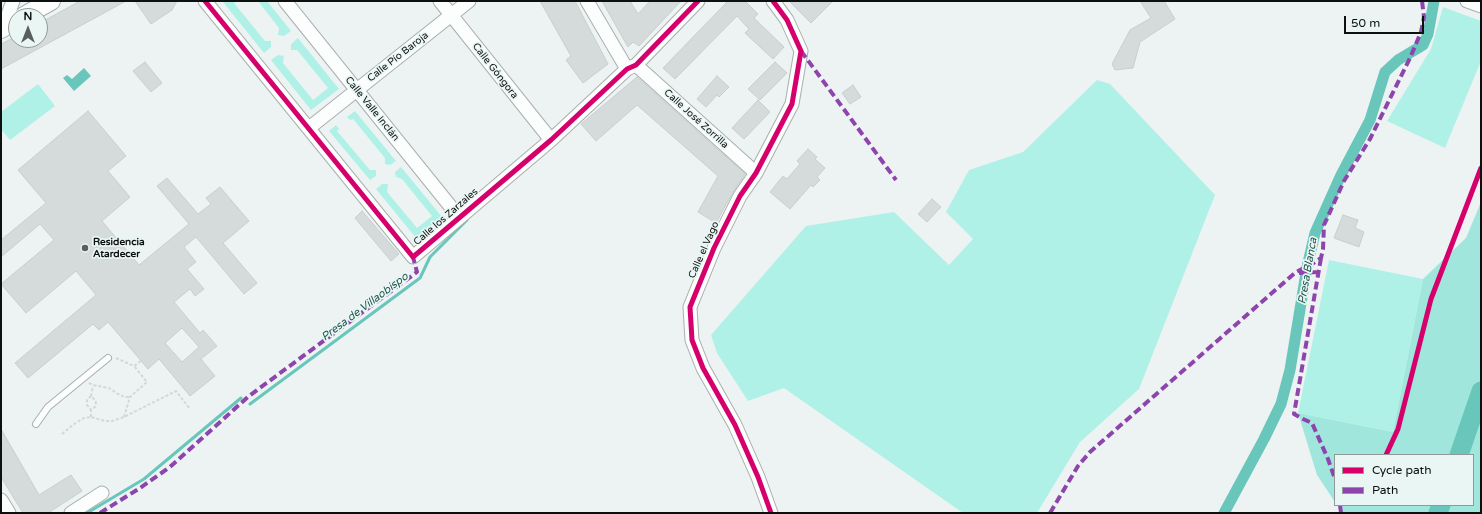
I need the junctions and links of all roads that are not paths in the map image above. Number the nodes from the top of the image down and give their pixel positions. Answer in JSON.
{"nodes":[{"id":1,"x":13,"y":1,"type":"edge"},
{"id":2,"x":51,"y":1,"type":"edge"},
{"id":3,"x":205,"y":1,"type":"edge"},
{"id":4,"x":285,"y":1,"type":"edge"},
{"id":5,"x":440,"y":1,"type":"edge"},
{"id":6,"x":469,"y":1,"type":"edge"},
{"id":7,"x":587,"y":1,"type":"edge"},
{"id":8,"x":698,"y":1,"type":"edge"},
{"id":9,"x":773,"y":1,"type":"edge"},
{"id":10,"x":1468,"y":1,"type":"edge"},
{"id":11,"x":1481,"y":6,"type":"edge"},
{"id":12,"x":38,"y":8,"type":"edge"},
{"id":13,"x":452,"y":15,"type":"junction"},
{"id":14,"x":7,"y":26,"type":"edge"},
{"id":15,"x":631,"y":67,"type":"junction"},
{"id":16,"x":357,"y":90,"type":"junction"},
{"id":17,"x":309,"y":128,"type":"junction"},
{"id":18,"x":551,"y":140,"type":"junction"},
{"id":19,"x":756,"y":173,"type":"junction"},
{"id":20,"x":459,"y":217,"type":"junction"},
{"id":21,"x":108,"y":358,"type":"road end"},
{"id":22,"x":36,"y":424,"type":"dead end"},
{"id":23,"x":102,"y":493,"type":"dead end"},
{"id":24,"x":1,"y":500,"type":"edge"},
{"id":25,"x":9,"y":513,"type":"edge"},
{"id":26,"x":71,"y":513,"type":"edge"},
{"id":27,"x":771,"y":513,"type":"edge"}],
"edges":[{"from":1,"to":14,"type":"street"},
{"from":2,"to":12,"type":"street"},
{"from":3,"to":17,"type":"street","name":"Calle los Zarzales"},
{"from":4,"to":16,"type":"street","name":"Calle Valle Inclán"},
{"from":5,"to":13,"type":"street","name":"Calle Góngora"},
{"from":6,"to":13,"type":"street","name":"Calle Pío Baroja"},
{"from":7,"to":15,"type":"street","name":"Calle José Zorrilla"},
{"from":8,"to":15,"type":"street","name":"Calle los Zarzales"},
{"from":9,"to":19,"type":"street","name":"Calle el Vago"},
{"from":10,"to":11,"type":"street"},
{"from":13,"to":16,"type":"street","name":"Calle Pío Baroja"},
{"from":13,"to":18,"type":"street","name":"Calle Góngora"},
{"from":15,"to":18,"type":"street","name":"Calle los Zarzales"},
{"from":15,"to":19,"type":"street","name":"Calle José Zorrilla"},
{"from":16,"to":17,"type":"street","name":"Calle Pío Baroja"},
{"from":16,"to":20,"type":"street","name":"Calle Valle Inclán"},
{"from":17,"to":20,"type":"street","name":"Calle los Zarzales"},
{"from":18,"to":20,"type":"street","name":"Calle los Zarzales"},
{"from":19,"to":27,"type":"street","name":"Calle el Vago"},
{"from":21,"to":22,"type":"lane"},
{"from":23,"to":26,"type":"street"},
{"from":24,"to":25,"type":"street"}]}
